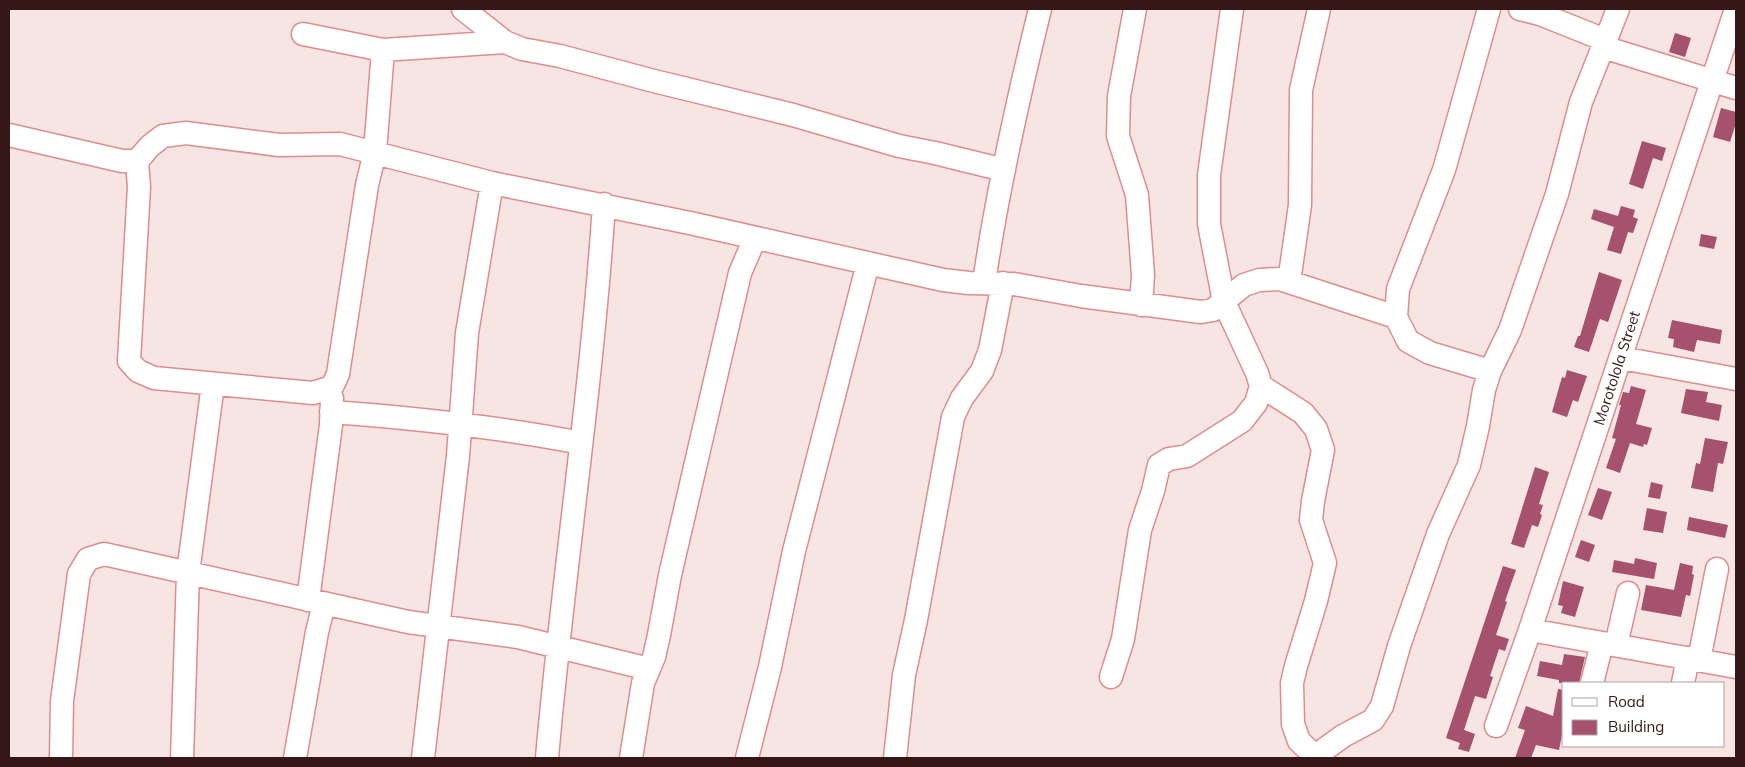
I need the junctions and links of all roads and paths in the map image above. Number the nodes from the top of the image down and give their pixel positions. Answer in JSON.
{"nodes":[{"id":1,"x":463,"y":9,"type":"edge"},
{"id":2,"x":1040,"y":9,"type":"edge"},
{"id":3,"x":1135,"y":9,"type":"edge"},
{"id":4,"x":1232,"y":9,"type":"edge"},
{"id":5,"x":1319,"y":9,"type":"edge"},
{"id":6,"x":1489,"y":9,"type":"edge"},
{"id":7,"x":1520,"y":9,"type":"edge"},
{"id":8,"x":1618,"y":9,"type":"edge"},
{"id":9,"x":1736,"y":9,"type":"edge"},
{"id":10,"x":303,"y":34,"type":"dead end"},
{"id":11,"x":505,"y":42,"type":"junction"},
{"id":12,"x":1604,"y":44,"type":"junction"},
{"id":13,"x":384,"y":50,"type":"junction"},
{"id":14,"x":1712,"y":81,"type":"junction"},
{"id":15,"x":1736,"y":88,"type":"edge"},
{"id":16,"x":9,"y":135,"type":"edge"},
{"id":17,"x":375,"y":152,"type":"junction"},
{"id":18,"x":137,"y":161,"type":"junction"},
{"id":19,"x":1004,"y":170,"type":"junction"},
{"id":20,"x":492,"y":183,"type":"junction"},
{"id":21,"x":604,"y":204,"type":"junction"},
{"id":22,"x":755,"y":238,"type":"junction"},
{"id":23,"x":868,"y":263,"type":"junction"},
{"id":24,"x":1289,"y":282,"type":"junction"},
{"id":25,"x":994,"y":283,"type":"junction"},
{"id":26,"x":1224,"y":302,"type":"junction"},
{"id":27,"x":1141,"y":305,"type":"junction"},
{"id":28,"x":1396,"y":317,"type":"junction"},
{"id":29,"x":1621,"y":358,"type":"junction"},
{"id":30,"x":1490,"y":371,"type":"junction"},
{"id":31,"x":1736,"y":379,"type":"edge"},
{"id":32,"x":213,"y":384,"type":"junction"},
{"id":33,"x":1262,"y":386,"type":"junction"},
{"id":34,"x":332,"y":387,"type":"junction"},
{"id":35,"x":332,"y":412,"type":"junction"},
{"id":36,"x":460,"y":424,"type":"junction"},
{"id":37,"x":581,"y":443,"type":"junction"},
{"id":38,"x":1717,"y":569,"type":"dead end"},
{"id":39,"x":188,"y":573,"type":"junction"},
{"id":40,"x":1628,"y":593,"type":"dead end"},
{"id":41,"x":316,"y":602,"type":"junction"},
{"id":42,"x":438,"y":626,"type":"junction"},
{"id":43,"x":1530,"y":630,"type":"junction"},
{"id":44,"x":1609,"y":644,"type":"junction"},
{"id":45,"x":557,"y":646,"type":"junction"},
{"id":46,"x":1694,"y":659,"type":"junction"},
{"id":47,"x":1736,"y":667,"type":"edge"},
{"id":48,"x":649,"y":669,"type":"junction"},
{"id":49,"x":1111,"y":677,"type":"dead end"},
{"id":50,"x":1592,"y":682,"type":"edge"},
{"id":51,"x":1684,"y":682,"type":"edge"},
{"id":52,"x":1496,"y":726,"type":"dead end"},
{"id":53,"x":61,"y":758,"type":"edge"},
{"id":54,"x":182,"y":758,"type":"edge"},
{"id":55,"x":295,"y":758,"type":"edge"},
{"id":56,"x":422,"y":758,"type":"edge"},
{"id":57,"x":547,"y":758,"type":"edge"},
{"id":58,"x":631,"y":758,"type":"edge"},
{"id":59,"x":747,"y":758,"type":"edge"},
{"id":60,"x":895,"y":758,"type":"edge"},
{"id":61,"x":1317,"y":758,"type":"edge"}],
"edges":[{"from":1,"to":11,"type":"street"},
{"from":2,"to":19,"type":"street"},
{"from":3,"to":27,"type":"street"},
{"from":4,"to":26,"type":"street"},
{"from":5,"to":24,"type":"street"},
{"from":6,"to":28,"type":"street"},
{"from":7,"to":12,"type":"street"},
{"from":8,"to":12,"type":"street"},
{"from":9,"to":14,"type":"street","name":"Morotolola Street"},
{"from":10,"to":13,"type":"street"},
{"from":11,"to":13,"type":"street"},
{"from":11,"to":19,"type":"street"},
{"from":12,"to":14,"type":"street"},
{"from":12,"to":30,"type":"street"},
{"from":13,"to":17,"type":"street"},
{"from":14,"to":15,"type":"street"},
{"from":14,"to":29,"type":"street","name":"Morotolola Street"},
{"from":16,"to":18,"type":"street"},
{"from":17,"to":18,"type":"street"},
{"from":17,"to":20,"type":"street"},
{"from":17,"to":34,"type":"street"},
{"from":18,"to":32,"type":"street"},
{"from":19,"to":25,"type":"street"},
{"from":20,"to":21,"type":"street"},
{"from":20,"to":36,"type":"street"},
{"from":21,"to":22,"type":"street"},
{"from":21,"to":37,"type":"street"},
{"from":22,"to":23,"type":"street"},
{"from":22,"to":48,"type":"street"},
{"from":23,"to":25,"type":"street"},
{"from":23,"to":59,"type":"street"},
{"from":24,"to":26,"type":"street"},
{"from":24,"to":28,"type":"street"},
{"from":25,"to":27,"type":"street"},
{"from":25,"to":60,"type":"street"},
{"from":26,"to":27,"type":"street"},
{"from":26,"to":33,"type":"street"},
{"from":28,"to":30,"type":"street"},
{"from":29,"to":31,"type":"street"},
{"from":29,"to":43,"type":"street","name":"Morotolola Street"},
{"from":30,"to":61,"type":"street"},
{"from":32,"to":34,"type":"street"},
{"from":32,"to":39,"type":"street"},
{"from":33,"to":49,"type":"street"},
{"from":33,"to":61,"type":"street"},
{"from":34,"to":35,"type":"street"},
{"from":35,"to":36,"type":"street"},
{"from":35,"to":41,"type":"street"},
{"from":36,"to":37,"type":"street"},
{"from":36,"to":42,"type":"street"},
{"from":37,"to":45,"type":"street"},
{"from":38,"to":46,"type":"street"},
{"from":39,"to":41,"type":"street"},
{"from":39,"to":53,"type":"street"},
{"from":39,"to":54,"type":"street"},
{"from":40,"to":44,"type":"street"},
{"from":41,"to":42,"type":"street"},
{"from":41,"to":55,"type":"street"},
{"from":42,"to":45,"type":"street"},
{"from":42,"to":56,"type":"street"},
{"from":43,"to":44,"type":"street"},
{"from":43,"to":52,"type":"street","name":"Morotolola Street"},
{"from":44,"to":46,"type":"street"},
{"from":44,"to":50,"type":"street"},
{"from":45,"to":48,"type":"street"},
{"from":45,"to":57,"type":"street"},
{"from":46,"to":47,"type":"street"},
{"from":46,"to":51,"type":"street"},
{"from":48,"to":58,"type":"street"}]}
